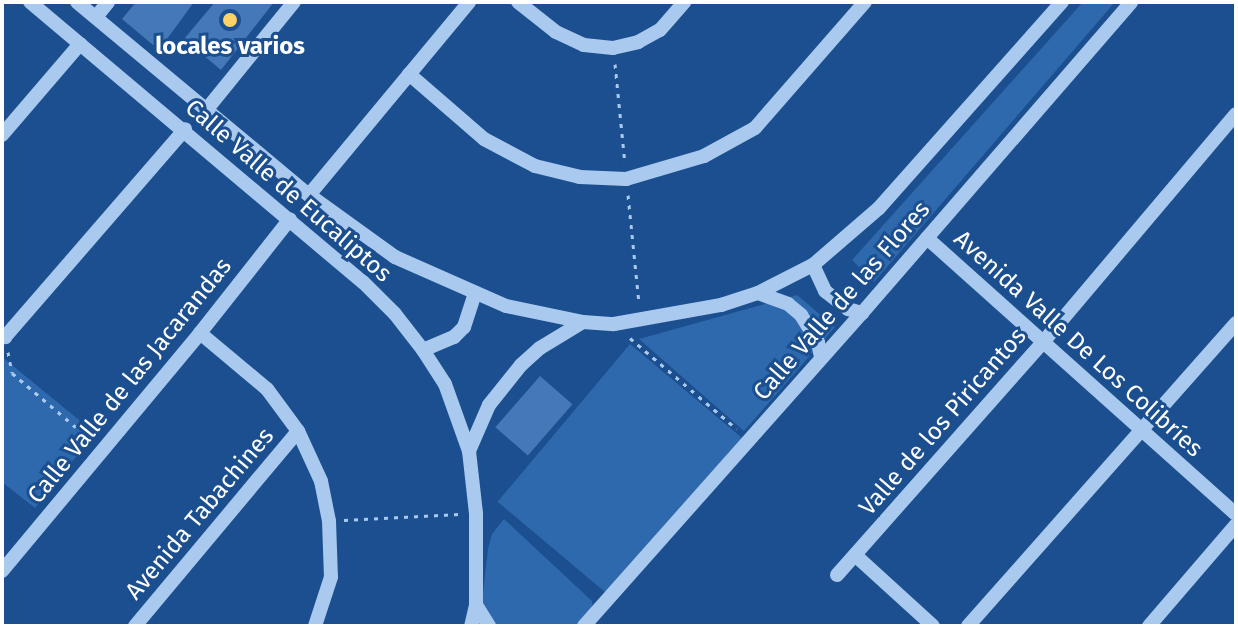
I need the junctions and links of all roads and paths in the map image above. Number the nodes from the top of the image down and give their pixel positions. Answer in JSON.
{"nodes":[{"id":1,"x":30,"y":2,"type":"edge"},
{"id":2,"x":77,"y":2,"type":"edge"},
{"id":3,"x":108,"y":2,"type":"edge"},
{"id":4,"x":294,"y":2,"type":"edge"},
{"id":5,"x":469,"y":2,"type":"edge"},
{"id":6,"x":518,"y":2,"type":"edge"},
{"id":7,"x":684,"y":2,"type":"edge"},
{"id":8,"x":865,"y":2,"type":"edge"},
{"id":9,"x":1062,"y":2,"type":"edge"},
{"id":10,"x":1131,"y":2,"type":"edge"},
{"id":11,"x":96,"y":17,"type":"junction"},
{"id":12,"x":80,"y":44,"type":"junction"},
{"id":13,"x":409,"y":74,"type":"junction"},
{"id":14,"x":207,"y":109,"type":"junction"},
{"id":15,"x":1236,"y":114,"type":"edge"},
{"id":16,"x":185,"y":129,"type":"junction"},
{"id":17,"x":2,"y":135,"type":"edge"},
{"id":18,"x":309,"y":195,"type":"junction"},
{"id":19,"x":290,"y":219,"type":"junction"},
{"id":20,"x":927,"y":238,"type":"junction"},
{"id":21,"x":813,"y":265,"type":"junction"},
{"id":22,"x":758,"y":293,"type":"junction"},
{"id":23,"x":475,"y":294,"type":"junction"},
{"id":24,"x":862,"y":313,"type":"junction"},
{"id":25,"x":583,"y":322,"type":"junction"},
{"id":26,"x":1236,"y":323,"type":"edge"},
{"id":27,"x":614,"y":324,"type":"junction"},
{"id":28,"x":200,"y":333,"type":"junction"},
{"id":29,"x":3,"y":336,"type":"edge"},
{"id":30,"x":1044,"y":341,"type":"junction"},
{"id":31,"x":423,"y":350,"type":"junction"},
{"id":32,"x":821,"y":358,"type":"junction"},
{"id":33,"x":298,"y":431,"type":"junction"},
{"id":34,"x":1142,"y":432,"type":"junction"},
{"id":35,"x":749,"y":440,"type":"junction"},
{"id":36,"x":103,"y":450,"type":"junction"},
{"id":37,"x":469,"y":451,"type":"junction"},
{"id":38,"x":476,"y":513,"type":"junction"},
{"id":39,"x":1236,"y":514,"type":"edge"},
{"id":40,"x":329,"y":521,"type":"junction"},
{"id":41,"x":1236,"y":525,"type":"edge"},
{"id":42,"x":855,"y":555,"type":"junction"},
{"id":43,"x":2,"y":571,"type":"edge"},
{"id":44,"x":837,"y":575,"type":"dead end"},
{"id":45,"x":476,"y":605,"type":"junction"},
{"id":46,"x":135,"y":626,"type":"edge"},
{"id":47,"x":315,"y":626,"type":"edge"},
{"id":48,"x":471,"y":626,"type":"edge"},
{"id":49,"x":489,"y":626,"type":"edge"},
{"id":50,"x":584,"y":626,"type":"edge"},
{"id":51,"x":933,"y":626,"type":"edge"},
{"id":52,"x":968,"y":626,"type":"edge"},
{"id":53,"x":1149,"y":626,"type":"edge"}],
"edges":[{"from":1,"to":12,"type":"street","name":"Calle Valle de Eucaliptos"},
{"from":2,"to":11,"type":"street","name":"Calle Valle de Eucaliptos"},
{"from":3,"to":11,"type":"street"},
{"from":4,"to":14,"type":"street"},
{"from":5,"to":13,"type":"street"},
{"from":6,"to":7,"type":"street"},
{"from":8,"to":13,"type":"street"},
{"from":9,"to":21,"type":"street","name":"Calle Valle de las Flores"},
{"from":10,"to":20,"type":"street","name":"Calle Valle de las Flores"},
{"from":11,"to":14,"type":"street","name":"Calle Valle de Eucaliptos"},
{"from":12,"to":16,"type":"street","name":"Calle Valle de Eucaliptos"},
{"from":12,"to":17,"type":"street"},
{"from":13,"to":18,"type":"street"},
{"from":14,"to":18,"type":"street","name":"Calle Valle de Eucaliptos"},
{"from":15,"to":30,"type":"street","name":"Valle de los Piricantos"},
{"from":16,"to":19,"type":"street","name":"Calle Valle de Eucaliptos"},
{"from":16,"to":29,"type":"street"},
{"from":18,"to":23,"type":"street","name":"Calle Valle de Eucaliptos"},
{"from":19,"to":28,"type":"street","name":"Calle Valle de las Jacarandas"},
{"from":19,"to":31,"type":"street","name":"Calle Valle de Eucaliptos"},
{"from":20,"to":24,"type":"street","name":"Calle Valle de las Flores"},
{"from":20,"to":30,"type":"street","name":"Avenida Valle De Los Colibríes"},
{"from":21,"to":22,"type":"street","name":"Calle Valle de las Flores"},
{"from":21,"to":24,"type":"street"},
{"from":22,"to":27,"type":"street","name":"Calle Valle de las Flores"},
{"from":22,"to":32,"type":"street"},
{"from":23,"to":25,"type":"street","name":"Calle Valle de Eucaliptos"},
{"from":23,"to":31,"type":"street"},
{"from":24,"to":32,"type":"street","name":"Calle Valle de las Flores"},
{"from":25,"to":27,"type":"street","name":"Calle Valle de las Flores"},
{"from":25,"to":37,"type":"street"},
{"from":26,"to":34,"type":"street"},
{"from":27,"to":35,"type":"path"},
{"from":28,"to":33,"type":"street"},
{"from":28,"to":36,"type":"street","name":"Calle Valle de las Jacarandas"},
{"from":29,"to":36,"type":"path"},
{"from":30,"to":34,"type":"street","name":"Avenida Valle De Los Colibríes"},
{"from":30,"to":42,"type":"street","name":"Valle de los Piricantos"},
{"from":31,"to":37,"type":"street","name":"Calle Valle de Eucaliptos"},
{"from":32,"to":35,"type":"street","name":"Calle Valle de las Flores"},
{"from":33,"to":40,"type":"street"},
{"from":33,"to":46,"type":"street","name":"Avenida Tabachines"},
{"from":34,"to":39,"type":"street","name":"Avenida Valle De Los Colibríes"},
{"from":34,"to":52,"type":"street"},
{"from":35,"to":50,"type":"street","name":"Calle Valle de las Flores"},
{"from":36,"to":43,"type":"street","name":"Calle Valle de las Jacarandas"},
{"from":37,"to":38,"type":"street"},
{"from":38,"to":40,"type":"path"},
{"from":38,"to":45,"type":"street"},
{"from":40,"to":47,"type":"street"},
{"from":41,"to":53,"type":"street"},
{"from":42,"to":44,"type":"street","name":"Valle de los Piricantos"},
{"from":42,"to":51,"type":"street"},
{"from":45,"to":48,"type":"street"},
{"from":45,"to":49,"type":"street"}]}
